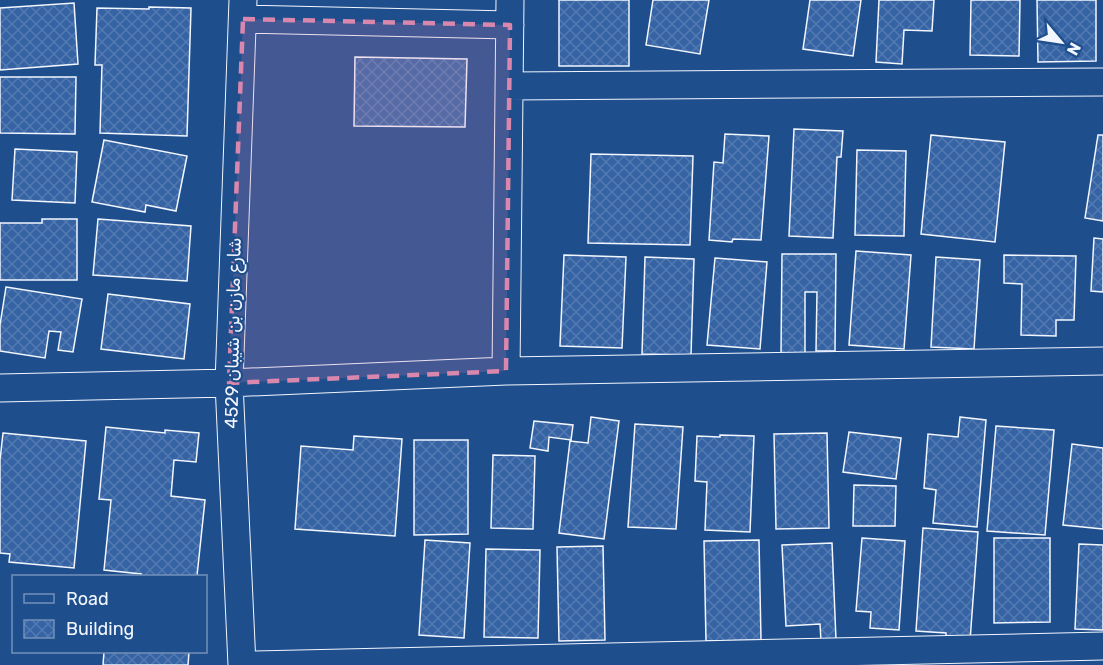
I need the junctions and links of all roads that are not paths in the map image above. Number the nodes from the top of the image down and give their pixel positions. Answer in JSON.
{"nodes":[{"id":1,"x":243,"y":10,"type":"edge"},
{"id":2,"x":510,"y":13,"type":"edge"},
{"id":3,"x":1103,"y":82,"type":"edge"},
{"id":4,"x":509,"y":86,"type":"junction"},
{"id":5,"x":1103,"y":360,"type":"edge"},
{"id":6,"x":506,"y":371,"type":"junction"},
{"id":7,"x":229,"y":383,"type":"junction"},
{"id":8,"x":0,"y":388,"type":"edge"},
{"id":9,"x":1103,"y":646,"type":"edge"},
{"id":10,"x":504,"y":662,"type":"edge"},
{"id":11,"x":242,"y":665,"type":"edge"},
{"id":12,"x":253,"y":665,"type":"edge"}],
"edges":[{"from":1,"to":2,"type":"street"},
{"from":1,"to":7,"type":"street","name":"شارع مازن بن شيبان 4529"},
{"from":2,"to":4,"type":"street"},
{"from":3,"to":4,"type":"street"},
{"from":4,"to":6,"type":"street"},
{"from":5,"to":6,"type":"street"},
{"from":6,"to":7,"type":"street"},
{"from":7,"to":8,"type":"street"},
{"from":7,"to":11,"type":"street","name":"شارع مازن بن شيبان 4529"},
{"from":9,"to":10,"type":"street"},
{"from":10,"to":12,"type":"street"}]}
